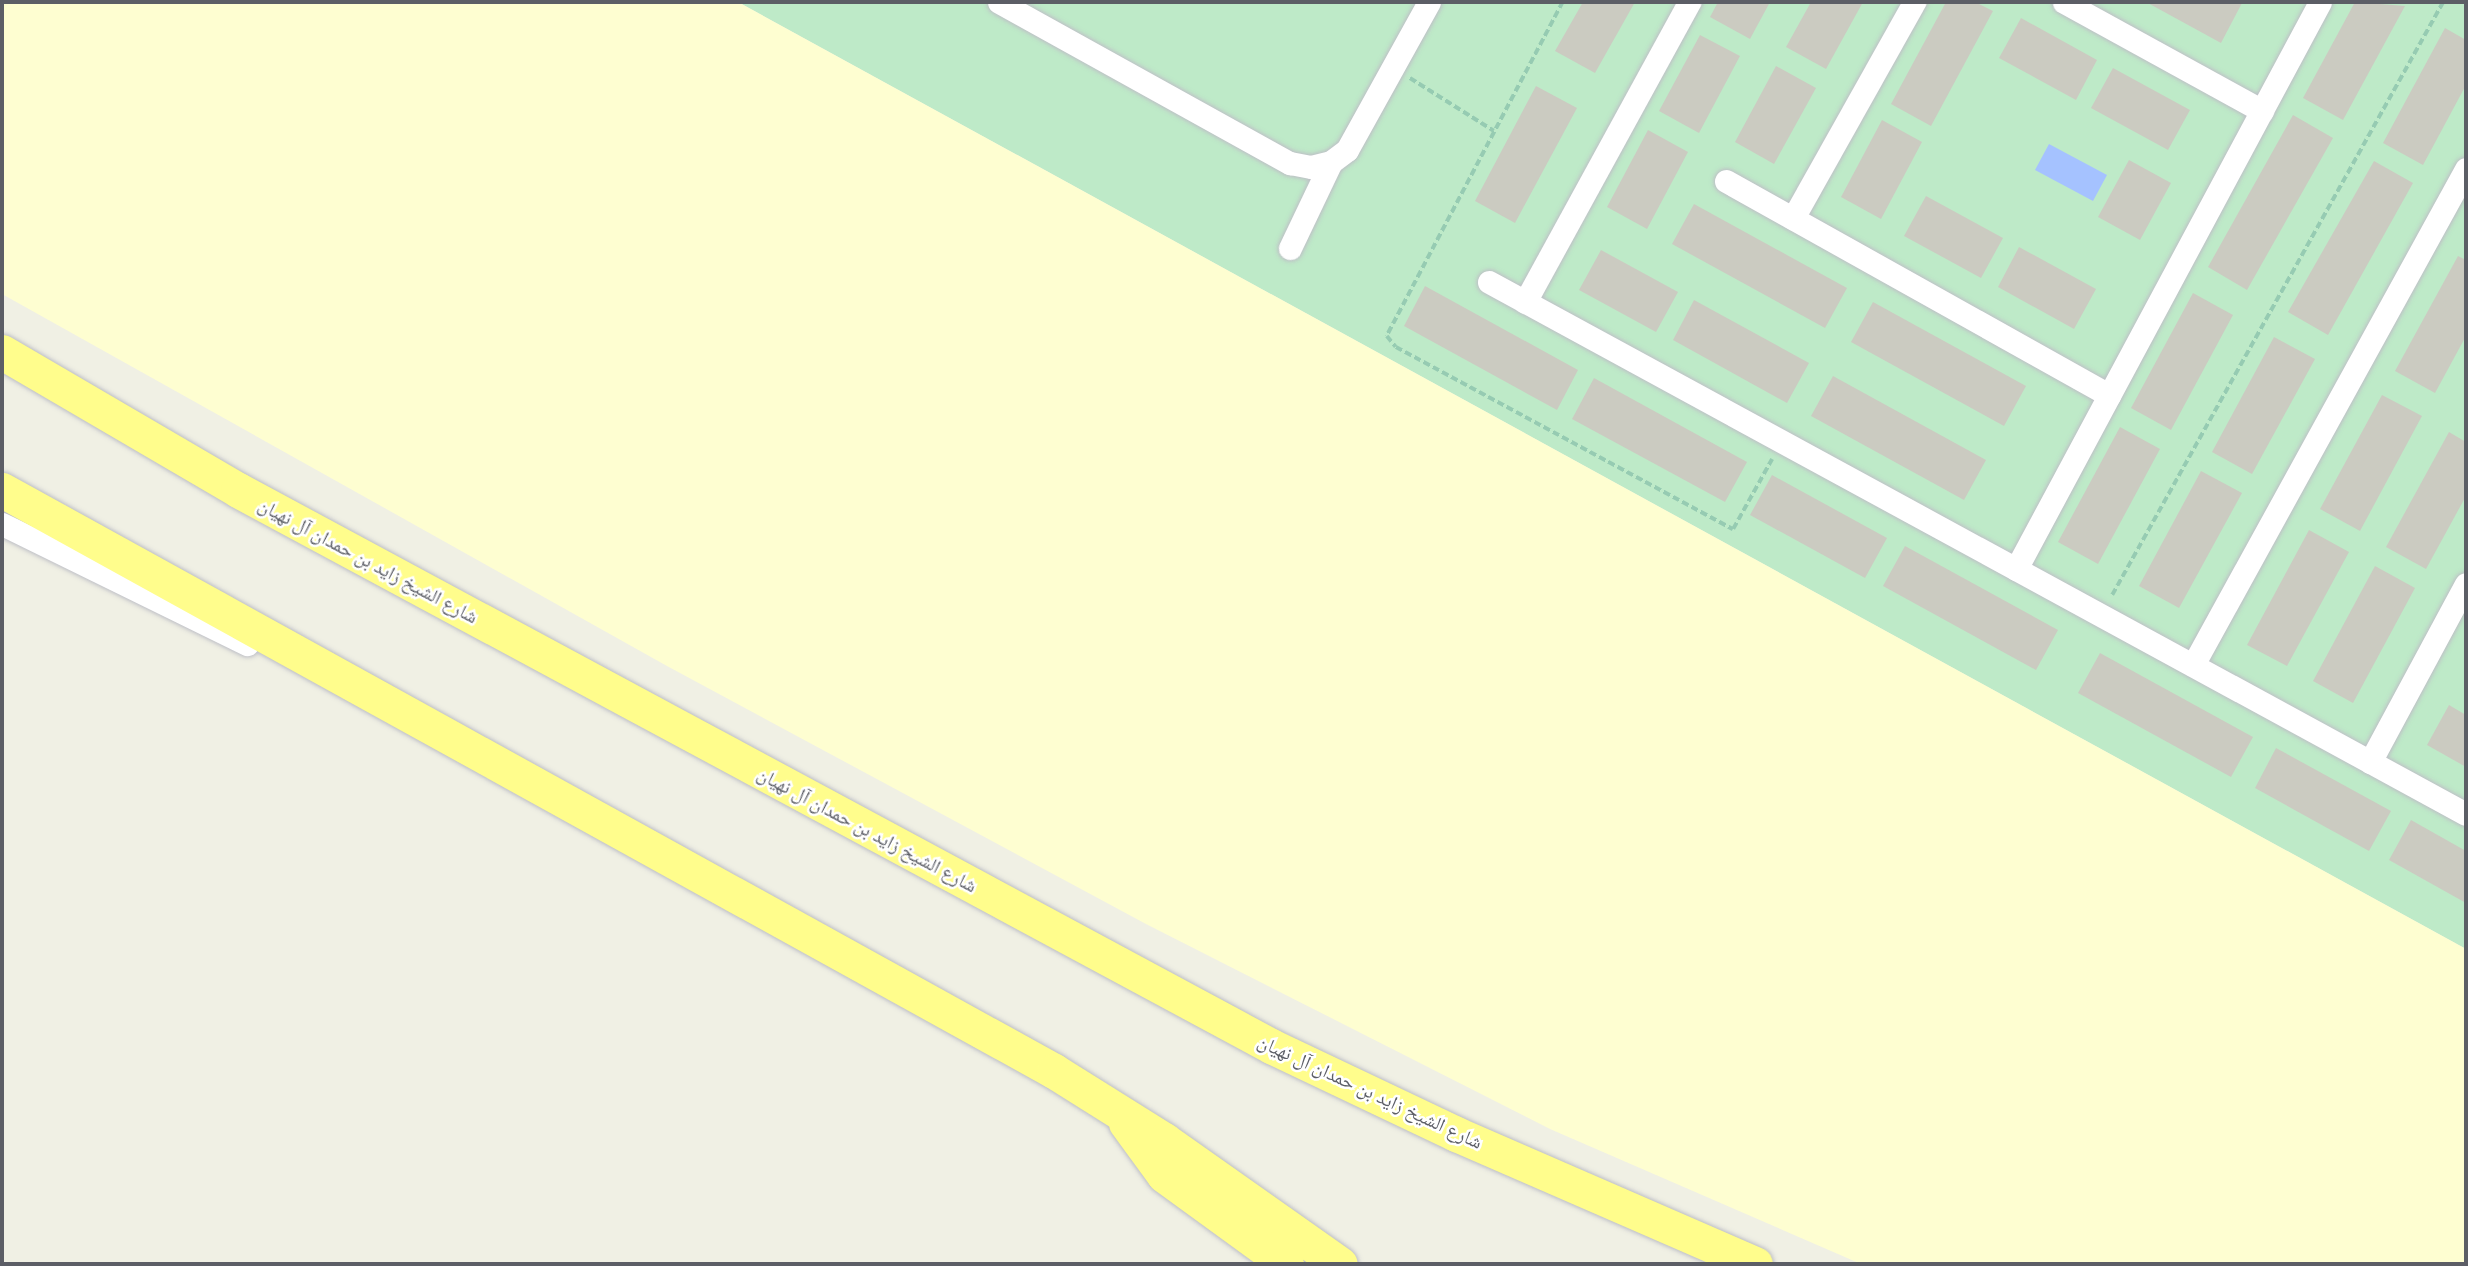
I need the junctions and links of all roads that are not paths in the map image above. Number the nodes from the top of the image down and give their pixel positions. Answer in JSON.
{"nodes":[{"id":1,"x":999,"y":2,"type":"edge"},
{"id":2,"x":1429,"y":2,"type":"edge"},
{"id":3,"x":1689,"y":2,"type":"edge"},
{"id":4,"x":1914,"y":2,"type":"edge"},
{"id":5,"x":2064,"y":2,"type":"edge"},
{"id":6,"x":2320,"y":2,"type":"edge"},
{"id":7,"x":2262,"y":110,"type":"junction"},
{"id":8,"x":1331,"y":162,"type":"junction"},
{"id":9,"x":2466,"y":169,"type":"edge"},
{"id":10,"x":1726,"y":181,"type":"dead end"},
{"id":11,"x":2456,"y":211,"type":"edge"},
{"id":12,"x":1793,"y":218,"type":"junction"},
{"id":13,"x":1290,"y":248,"type":"dead end"},
{"id":14,"x":1489,"y":282,"type":"dead end"},
{"id":15,"x":1525,"y":302,"type":"junction"},
{"id":16,"x":2,"y":352,"type":"edge"},
{"id":17,"x":2109,"y":395,"type":"junction"},
{"id":18,"x":2,"y":490,"type":"edge"},
{"id":19,"x":2,"y":524,"type":"edge"},
{"id":20,"x":2016,"y":569,"type":"junction"},
{"id":21,"x":2466,"y":586,"type":"edge"},
{"id":22,"x":2193,"y":665,"type":"junction"},
{"id":23,"x":2370,"y":762,"type":"junction"},
{"id":24,"x":2466,"y":814,"type":"edge"},
{"id":25,"x":668,"y":857,"type":"junction"},
{"id":26,"x":1121,"y":1113,"type":"junction"},
{"id":27,"x":1286,"y":1264,"type":"edge"},
{"id":28,"x":1340,"y":1264,"type":"edge"},
{"id":29,"x":1755,"y":1264,"type":"edge"}],
"edges":[{"from":1,"to":8,"type":"street"},
{"from":2,"to":8,"type":"street"},
{"from":3,"to":15,"type":"street"},
{"from":4,"to":12,"type":"street"},
{"from":5,"to":7,"type":"street"},
{"from":6,"to":7,"type":"street"},
{"from":7,"to":17,"type":"street"},
{"from":8,"to":13,"type":"street"},
{"from":9,"to":11,"type":"street"},
{"from":10,"to":12,"type":"street"},
{"from":11,"to":22,"type":"street"},
{"from":12,"to":17,"type":"street"},
{"from":14,"to":15,"type":"street"},
{"from":15,"to":20,"type":"street"},
{"from":16,"to":29,"type":"highway","name":"شارع الشيخ زايد بن حمدان آل نهيان"},
{"from":17,"to":20,"type":"street"},
{"from":18,"to":25,"type":"highway"},
{"from":19,"to":25,"type":"street"},
{"from":20,"to":22,"type":"street"},
{"from":21,"to":23,"type":"street"},
{"from":22,"to":23,"type":"street"},
{"from":23,"to":24,"type":"street"},
{"from":25,"to":26,"type":"highway"},
{"from":26,"to":27,"type":"highway"},
{"from":26,"to":28,"type":"highway"}]}
